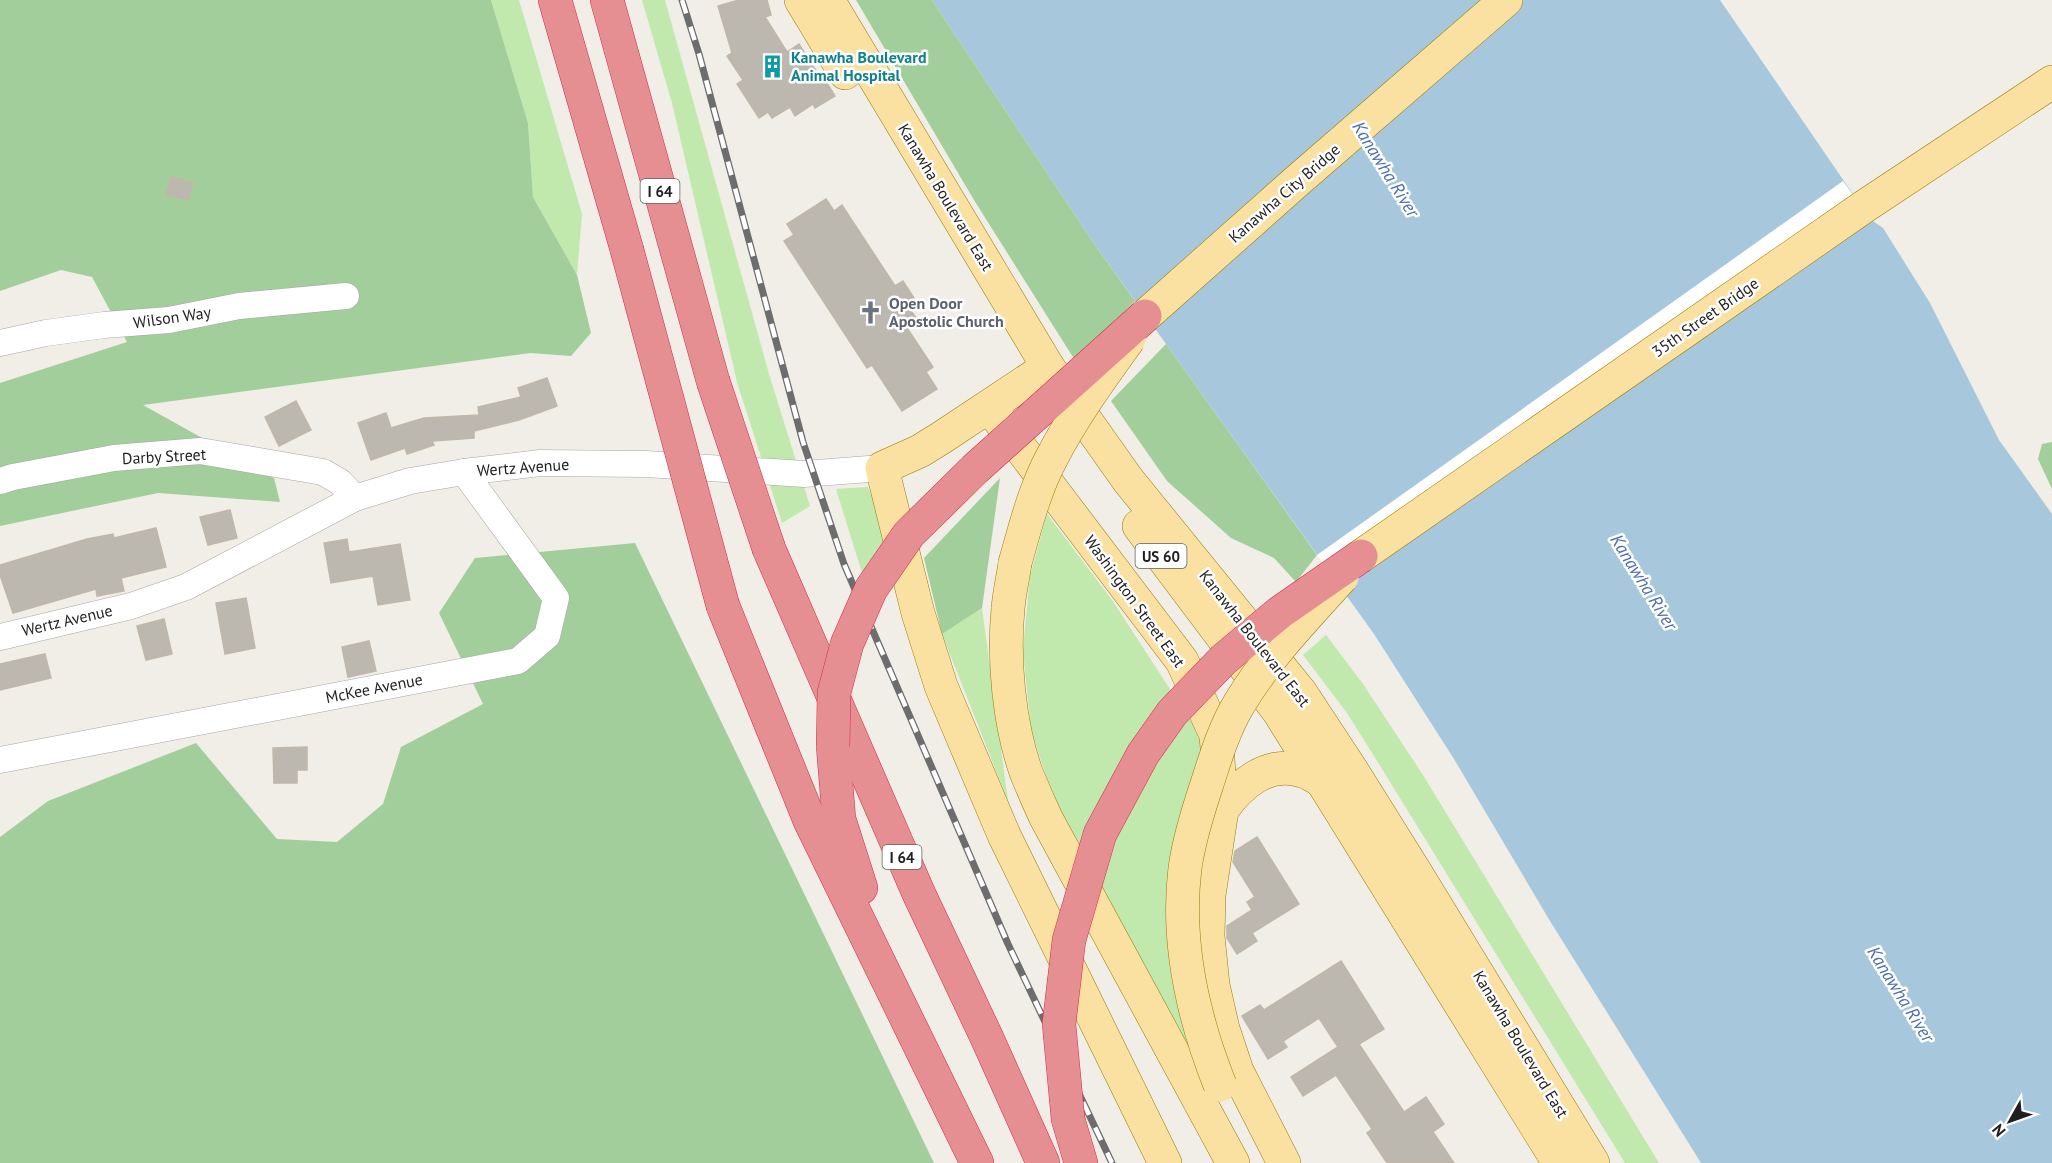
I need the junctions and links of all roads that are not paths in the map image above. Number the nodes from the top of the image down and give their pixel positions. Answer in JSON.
{"nodes":[{"id":1,"x":555,"y":0,"type":"edge"},
{"id":2,"x":607,"y":0,"type":"edge"},
{"id":3,"x":801,"y":0,"type":"edge"},
{"id":4,"x":828,"y":0,"type":"edge"},
{"id":5,"x":1506,"y":0,"type":"edge"},
{"id":6,"x":2052,"y":82,"type":"edge"},
{"id":7,"x":346,"y":296,"type":"dead end"},
{"id":8,"x":1145,"y":316,"type":"junction"},
{"id":9,"x":0,"y":343,"type":"edge"},
{"id":10,"x":1041,"y":372,"type":"junction"},
{"id":11,"x":990,"y":407,"type":"junction"},
{"id":12,"x":882,"y":468,"type":"junction"},
{"id":13,"x":464,"y":472,"type":"junction"},
{"id":14,"x":0,"y":482,"type":"edge"},
{"id":15,"x":355,"y":498,"type":"junction"},
{"id":16,"x":1361,"y":556,"type":"junction"},
{"id":17,"x":0,"y":637,"type":"edge"},
{"id":18,"x":0,"y":760,"type":"edge"},
{"id":19,"x":1323,"y":782,"type":"junction"},
{"id":20,"x":1222,"y":810,"type":"junction"},
{"id":21,"x":910,"y":1025,"type":"junction"},
{"id":22,"x":977,"y":1163,"type":"edge"},
{"id":23,"x":1043,"y":1163,"type":"edge"},
{"id":24,"x":1081,"y":1163,"type":"edge"},
{"id":25,"x":1165,"y":1163,"type":"edge"},
{"id":26,"x":1233,"y":1163,"type":"edge"},
{"id":27,"x":1261,"y":1163,"type":"edge"},
{"id":28,"x":1284,"y":1163,"type":"edge"},
{"id":29,"x":1559,"y":1163,"type":"edge"},
{"id":30,"x":1593,"y":1163,"type":"edge"}],
"edges":[{"from":1,"to":21,"type":"highway","bridge":true},
{"from":2,"to":23,"type":"highway","number":"I 64","bridge":true},
{"from":3,"to":10,"type":"main road","name":"Kanawha Boulevard East","number":"US 60"},
{"from":4,"to":10,"type":"main road","name":"Kanawha Boulevard East","number":"US 60"},
{"from":5,"to":8,"type":"main road","name":"Kanawha City Bridge"},
{"from":6,"to":16,"type":"main road","name":"35th Street Bridge"},
{"from":7,"to":9,"type":"street","name":"Wilson Way"},
{"from":8,"to":21,"type":"highway","bridge":true},
{"from":8,"to":26,"type":"main road","name":"Kanawha City Bridge","bridge":true},
{"from":10,"to":11,"type":"main road","name":"Wertz Avenue"},
{"from":10,"to":19,"type":"main road","name":"Kanawha Boulevard East","number":"US 60"},
{"from":10,"to":30,"type":"main road","name":"Kanawha Boulevard East","number":"US 60"},
{"from":11,"to":12,"type":"main road","name":"Wertz Avenue"},
{"from":11,"to":20,"type":"main road","name":"Washington Street East"},
{"from":12,"to":13,"type":"street","name":"Wertz Avenue"},
{"from":12,"to":25,"type":"main road"},
{"from":13,"to":15,"type":"street","name":"Wertz Avenue"},
{"from":13,"to":18,"type":"street","name":"McKee Avenue"},
{"from":14,"to":15,"type":"street","name":"Darby Street"},
{"from":15,"to":17,"type":"street","name":"Wertz Avenue"},
{"from":16,"to":24,"type":"highway","bridge":true},
{"from":16,"to":27,"type":"main road","name":"35th Street Bridge","bridge":true},
{"from":19,"to":20,"type":"main road"},
{"from":19,"to":29,"type":"main road","name":"Kanawha Boulevard East","number":"US 60"},
{"from":20,"to":28,"type":"main road","name":"Washington Street East"},
{"from":21,"to":22,"type":"highway"}]}
